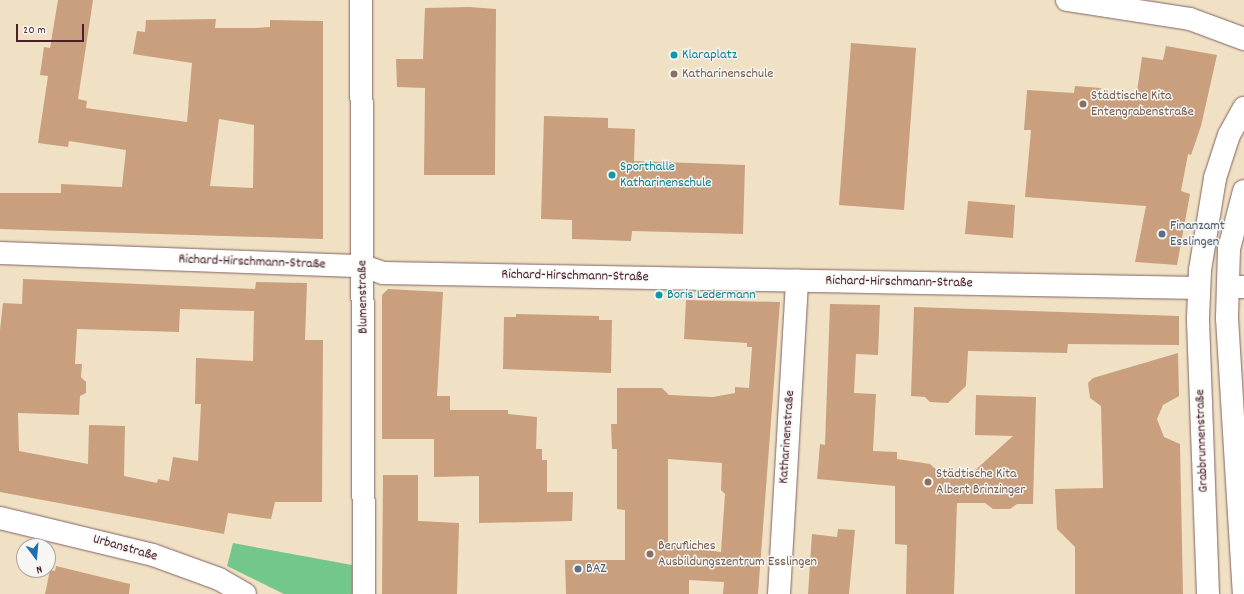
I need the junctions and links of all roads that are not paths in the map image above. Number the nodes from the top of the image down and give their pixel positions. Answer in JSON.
{"nodes":[{"id":1,"x":361,"y":0,"type":"edge"},
{"id":2,"x":1067,"y":0,"type":"edge"},
{"id":3,"x":1244,"y":39,"type":"edge"},
{"id":4,"x":1244,"y":108,"type":"edge"},
{"id":5,"x":1244,"y":190,"type":"edge"},
{"id":6,"x":0,"y":253,"type":"edge"},
{"id":7,"x":363,"y":266,"type":"junction"},
{"id":8,"x":797,"y":280,"type":"junction"},
{"id":9,"x":1236,"y":287,"type":"edge"},
{"id":10,"x":1199,"y":288,"type":"junction"},
{"id":11,"x":0,"y":518,"type":"edge"},
{"id":12,"x":1244,"y":593,"type":"edge"},
{"id":13,"x":245,"y":594,"type":"edge"},
{"id":14,"x":364,"y":594,"type":"edge"},
{"id":15,"x":779,"y":594,"type":"edge"},
{"id":16,"x":1208,"y":594,"type":"edge"}],
"edges":[{"from":1,"to":7,"type":"street","name":"Blumenstraße"},
{"from":2,"to":3,"type":"street"},
{"from":4,"to":10,"type":"street","name":"Grabbrunnenstraße"},
{"from":5,"to":9,"type":"street"},
{"from":6,"to":7,"type":"street","name":"Richard-Hirschmann-Straße"},
{"from":7,"to":8,"type":"street","name":"Richard-Hirschmann-Straße"},
{"from":7,"to":14,"type":"street","name":"Blumenstraße"},
{"from":8,"to":10,"type":"street","name":"Richard-Hirschmann-Straße"},
{"from":8,"to":15,"type":"street","name":"Katharinenstraße"},
{"from":9,"to":12,"type":"street"},
{"from":10,"to":16,"type":"street","name":"Grabbrunnenstraße"},
{"from":11,"to":13,"type":"street","name":"Urbanstraße"}]}
